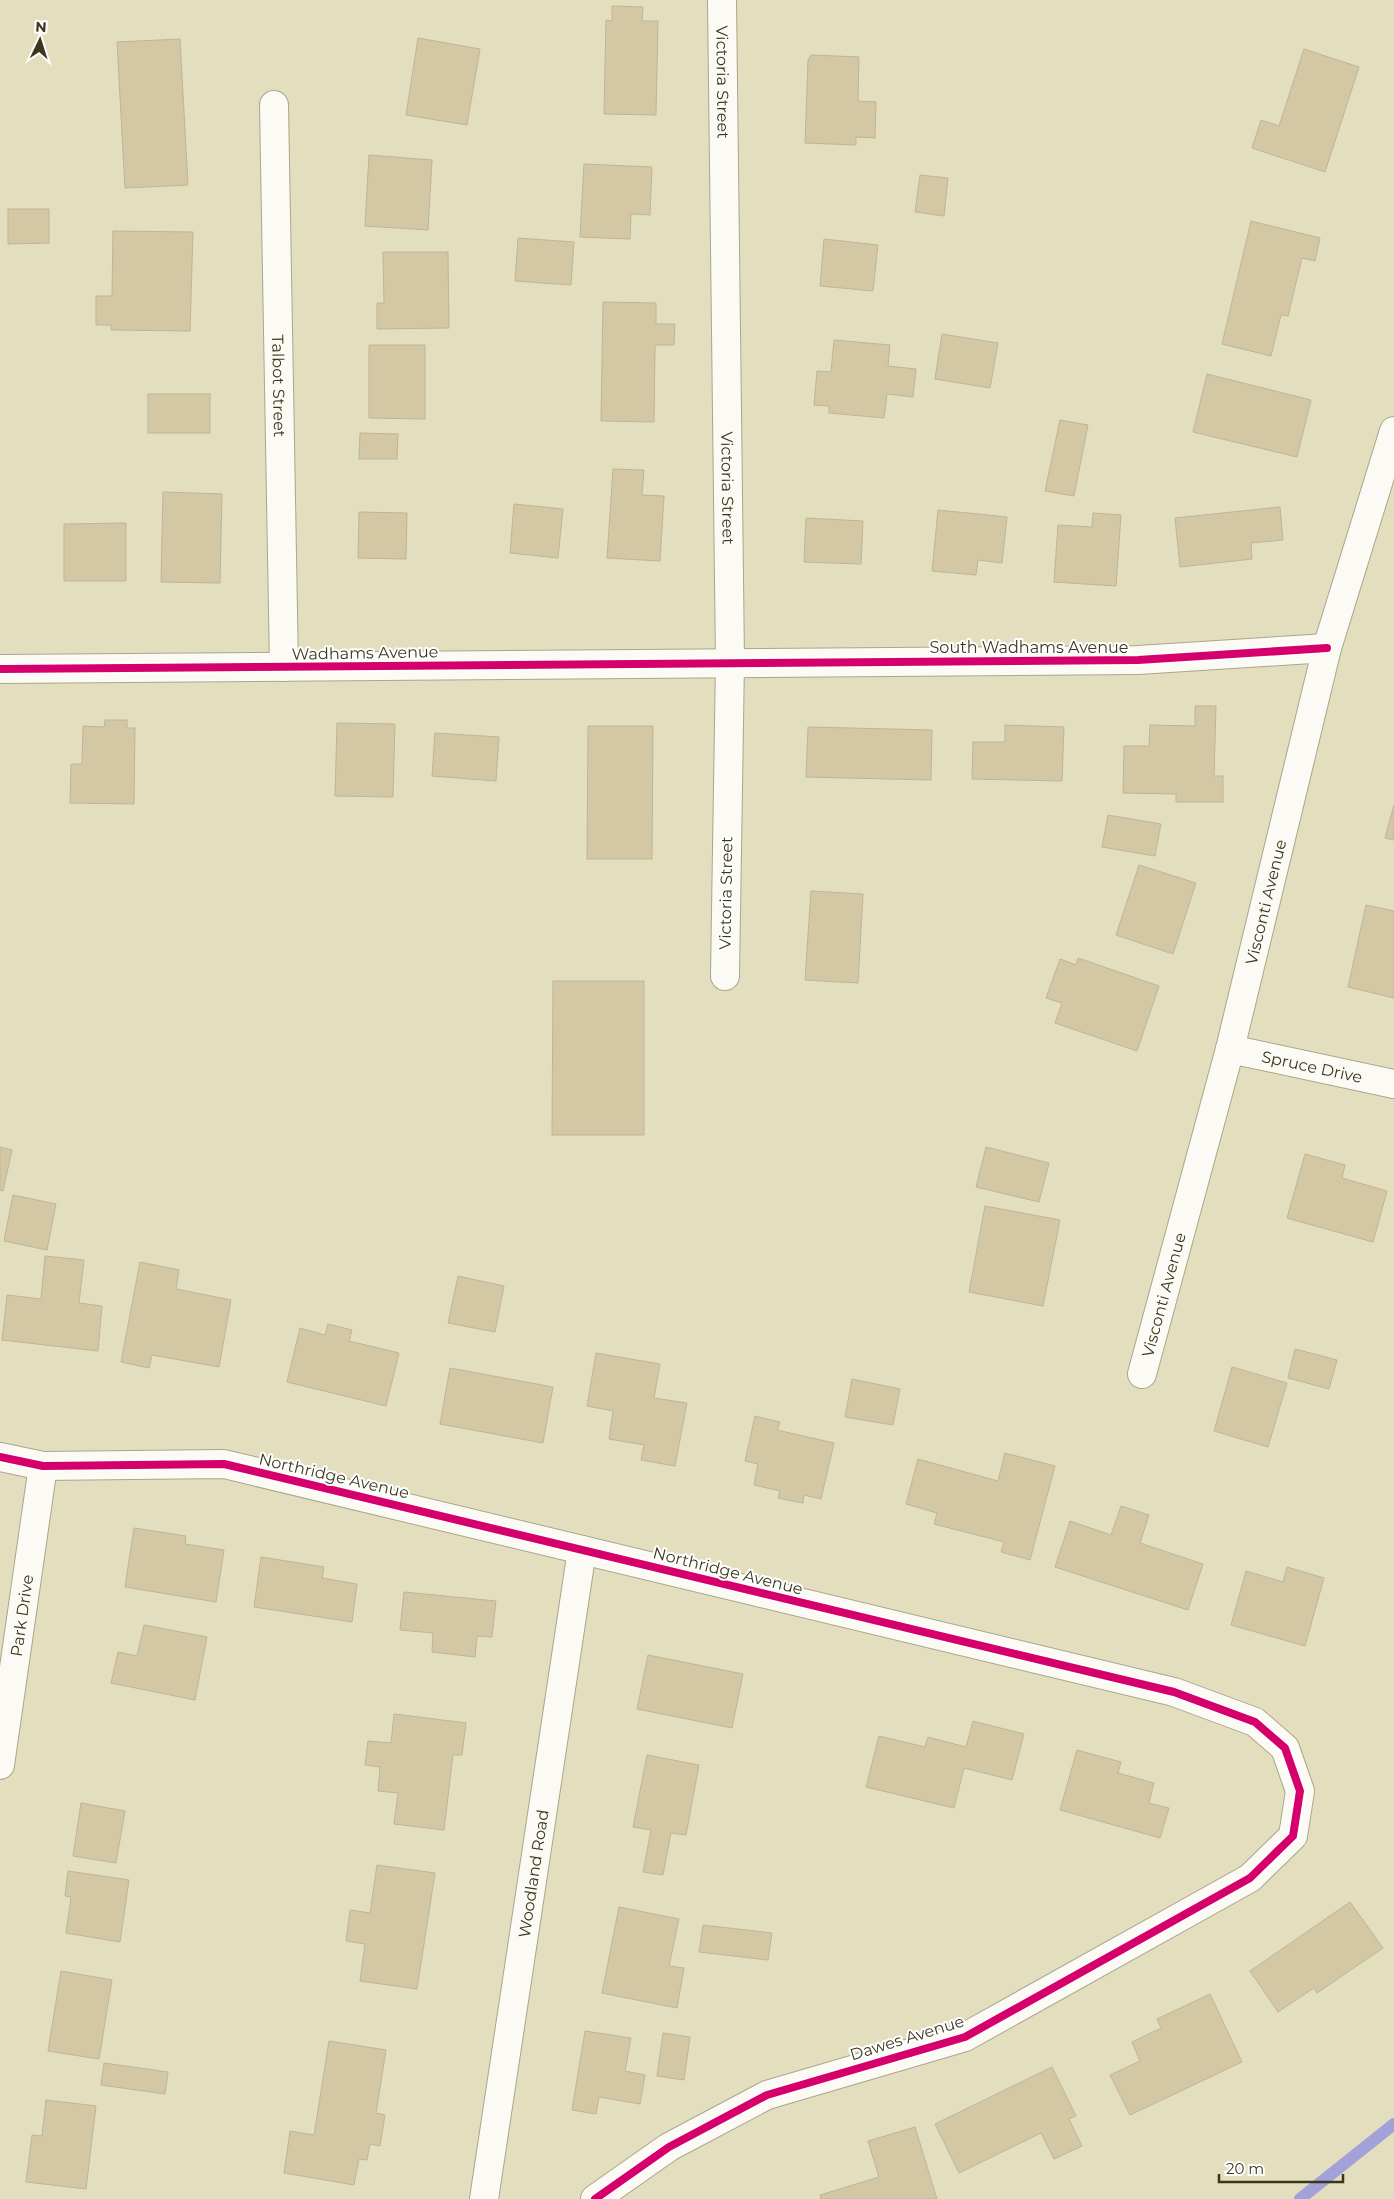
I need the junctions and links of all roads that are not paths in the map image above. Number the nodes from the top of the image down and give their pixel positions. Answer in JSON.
{"nodes":[{"id":1,"x":722,"y":0,"type":"edge"},
{"id":2,"x":274,"y":105,"type":"dead end"},
{"id":3,"x":1394,"y":431,"type":"edge"},
{"id":4,"x":1327,"y":648,"type":"junction"},
{"id":5,"x":730,"y":662,"type":"junction"},
{"id":6,"x":284,"y":667,"type":"junction"},
{"id":7,"x":0,"y":669,"type":"edge"},
{"id":8,"x":725,"y":976,"type":"dead end"},
{"id":9,"x":1230,"y":1049,"type":"junction"},
{"id":10,"x":1394,"y":1084,"type":"edge"},
{"id":11,"x":1142,"y":1374,"type":"dead end"},
{"id":12,"x":0,"y":1457,"type":"edge"},
{"id":13,"x":43,"y":1466,"type":"junction"},
{"id":14,"x":582,"y":1550,"type":"junction"},
{"id":15,"x":0,"y":1765,"type":"edge"},
{"id":16,"x":1250,"y":1878,"type":"joint"},
{"id":17,"x":484,"y":2199,"type":"edge"},
{"id":18,"x":596,"y":2199,"type":"edge"}],
"edges":[{"from":1,"to":5,"type":"street","name":"Victoria Street"},
{"from":2,"to":6,"type":"street","name":"Talbot Street"},
{"from":3,"to":4,"type":"street","name":"Visconti Avenue"},
{"from":4,"to":5,"type":"street","name":"South Wadhams Avenue"},
{"from":4,"to":9,"type":"street","name":"Visconti Avenue"},
{"from":5,"to":6,"type":"street","name":"Wadhams Avenue"},
{"from":5,"to":8,"type":"street","name":"Victoria Street"},
{"from":6,"to":7,"type":"street","name":"Wadhams Avenue"},
{"from":9,"to":10,"type":"street","name":"Spruce Drive"},
{"from":9,"to":11,"type":"street","name":"Visconti Avenue"},
{"from":12,"to":13,"type":"street","name":"Northridge Avenue"},
{"from":13,"to":14,"type":"street","name":"Northridge Avenue"},
{"from":13,"to":15,"type":"street","name":"Park Drive"},
{"from":14,"to":16,"type":"street","name":"Northridge Avenue"},
{"from":14,"to":17,"type":"street","name":"Woodland Road"},
{"from":16,"to":18,"type":"street","name":"Dawes Avenue"}]}
